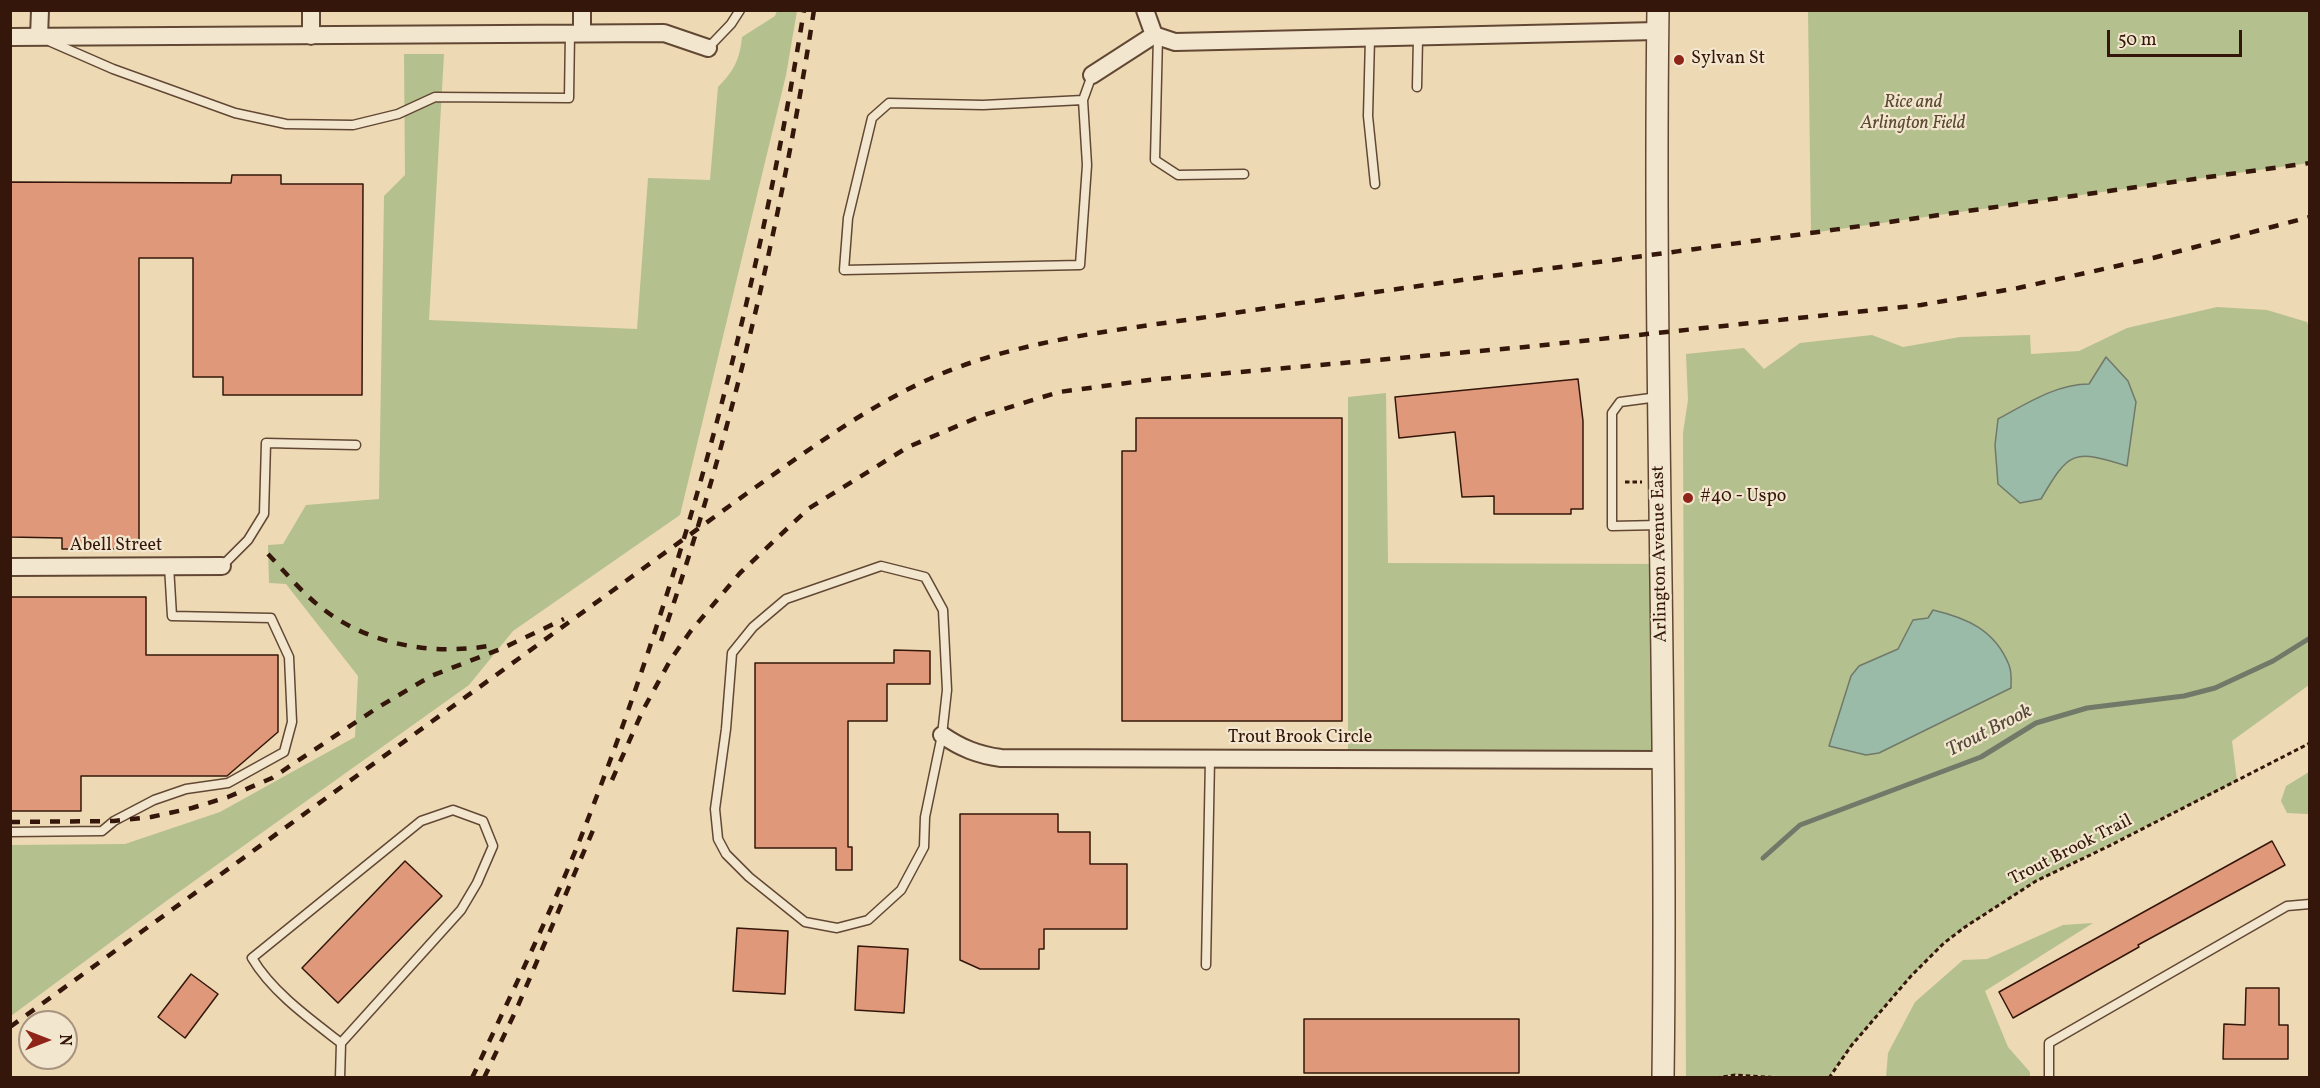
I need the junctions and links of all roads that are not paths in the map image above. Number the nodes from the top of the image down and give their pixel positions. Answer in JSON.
{"nodes":[{"id":1,"x":40,"y":10,"type":"edge"},
{"id":2,"x":311,"y":10,"type":"edge"},
{"id":3,"x":582,"y":10,"type":"edge"},
{"id":4,"x":740,"y":10,"type":"edge"},
{"id":5,"x":1145,"y":10,"type":"edge"},
{"id":6,"x":1658,"y":21,"type":"edge"},
{"id":7,"x":576,"y":33,"type":"junction"},
{"id":8,"x":311,"y":36,"type":"junction"},
{"id":9,"x":1156,"y":36,"type":"junction"},
{"id":10,"x":10,"y":37,"type":"edge"},
{"id":11,"x":39,"y":37,"type":"junction"},
{"id":12,"x":1370,"y":38,"type":"junction"},
{"id":13,"x":1418,"y":38,"type":"junction"},
{"id":14,"x":708,"y":48,"type":"joint"},
{"id":15,"x":1092,"y":75,"type":"joint"},
{"id":16,"x":1416,"y":87,"type":"dead end"},
{"id":17,"x":1083,"y":100,"type":"junction"},
{"id":18,"x":1244,"y":174,"type":"dead end"},
{"id":19,"x":1375,"y":184,"type":"dead end"},
{"id":20,"x":1659,"y":397,"type":"junction"},
{"id":21,"x":356,"y":445,"type":"dead end"},
{"id":22,"x":1661,"y":525,"type":"junction"},
{"id":23,"x":169,"y":566,"type":"junction"},
{"id":24,"x":222,"y":566,"type":"joint"},
{"id":25,"x":10,"y":567,"type":"edge"},
{"id":26,"x":942,"y":735,"type":"junction"},
{"id":27,"x":1210,"y":759,"type":"junction"},
{"id":28,"x":1664,"y":760,"type":"junction"},
{"id":29,"x":10,"y":832,"type":"edge"},
{"id":30,"x":2310,"y":904,"type":"edge"},
{"id":31,"x":1206,"y":965,"type":"dead end"},
{"id":32,"x":341,"y":1043,"type":"junction"},
{"id":33,"x":340,"y":1077,"type":"edge"},
{"id":34,"x":1663,"y":1077,"type":"edge"},
{"id":35,"x":2049,"y":1077,"type":"edge"}],
"edges":[{"from":1,"to":11,"type":"street"},
{"from":2,"to":8,"type":"street"},
{"from":3,"to":7,"type":"street"},
{"from":4,"to":14,"type":"lane"},
{"from":5,"to":9,"type":"street"},
{"from":6,"to":13,"type":"street"},
{"from":6,"to":20,"type":"street","name":"Arlington Avenue East"},
{"from":7,"to":8,"type":"street"},
{"from":7,"to":11,"type":"lane"},
{"from":7,"to":14,"type":"street"},
{"from":8,"to":11,"type":"street"},
{"from":9,"to":12,"type":"street"},
{"from":9,"to":15,"type":"street"},
{"from":9,"to":18,"type":"lane"},
{"from":10,"to":11,"type":"street"},
{"from":12,"to":13,"type":"street"},
{"from":12,"to":19,"type":"lane"},
{"from":13,"to":16,"type":"lane"},
{"from":15,"to":17,"type":"lane"},
{"from":17,"to":17,"type":"lane"},
{"from":20,"to":22,"type":"street","name":"Arlington Avenue East"},
{"from":20,"to":22,"type":"lane"},
{"from":21,"to":24,"type":"lane"},
{"from":22,"to":28,"type":"street","name":"Arlington Avenue East"},
{"from":23,"to":24,"type":"street","name":"Abell Street"},
{"from":23,"to":25,"type":"street","name":"Abell Street"},
{"from":23,"to":29,"type":"lane"},
{"from":26,"to":26,"type":"lane"},
{"from":26,"to":27,"type":"street","name":"Trout Brook Circle"},
{"from":27,"to":28,"type":"street","name":"Trout Brook Circle"},
{"from":27,"to":31,"type":"lane"},
{"from":28,"to":34,"type":"street","name":"Arlington Avenue East"},
{"from":30,"to":35,"type":"lane"},
{"from":32,"to":32,"type":"lane"},
{"from":32,"to":33,"type":"lane"}]}
